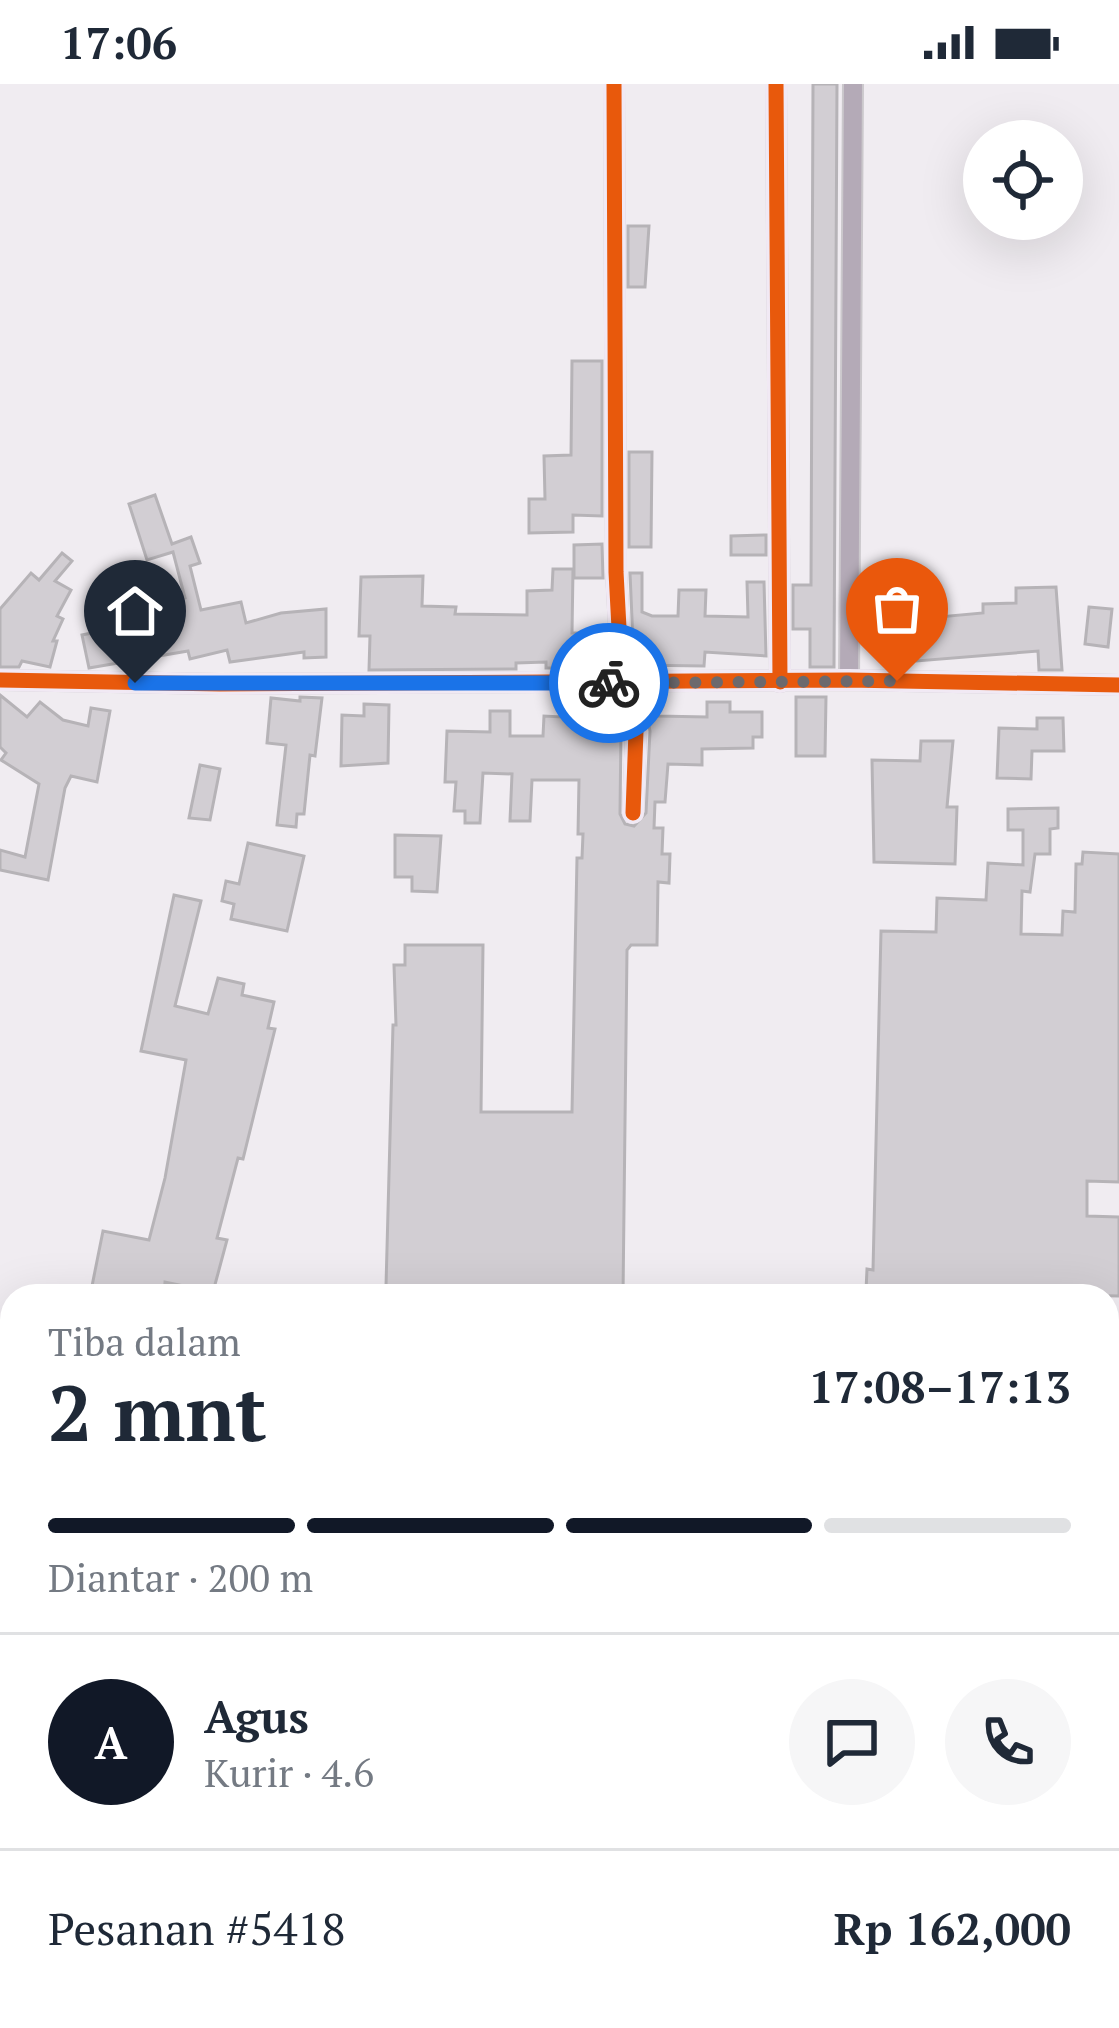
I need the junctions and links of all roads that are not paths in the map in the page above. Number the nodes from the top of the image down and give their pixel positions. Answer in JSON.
{"nodes":[{"id":1,"x":614,"y":84,"type":"edge"},
{"id":2,"x":776,"y":84,"type":"edge"},
{"id":3,"x":853,"y":84,"type":"edge"},
{"id":4,"x":0,"y":680,"type":"edge"},
{"id":5,"x":849,"y":680,"type":"junction"},
{"id":6,"x":780,"y":682,"type":"junction"},
{"id":7,"x":622,"y":684,"type":"junction"},
{"id":8,"x":1119,"y":685,"type":"edge"},
{"id":9,"x":633,"y":813,"type":"dead end"}],
"edges":[{"from":1,"to":7,"type":"street"},
{"from":2,"to":6,"type":"street"},
{"from":3,"to":5,"type":"street"},
{"from":4,"to":7,"type":"street"},
{"from":5,"to":6,"type":"street"},
{"from":5,"to":8,"type":"street"},
{"from":6,"to":7,"type":"street"},
{"from":7,"to":9,"type":"street"}]}
